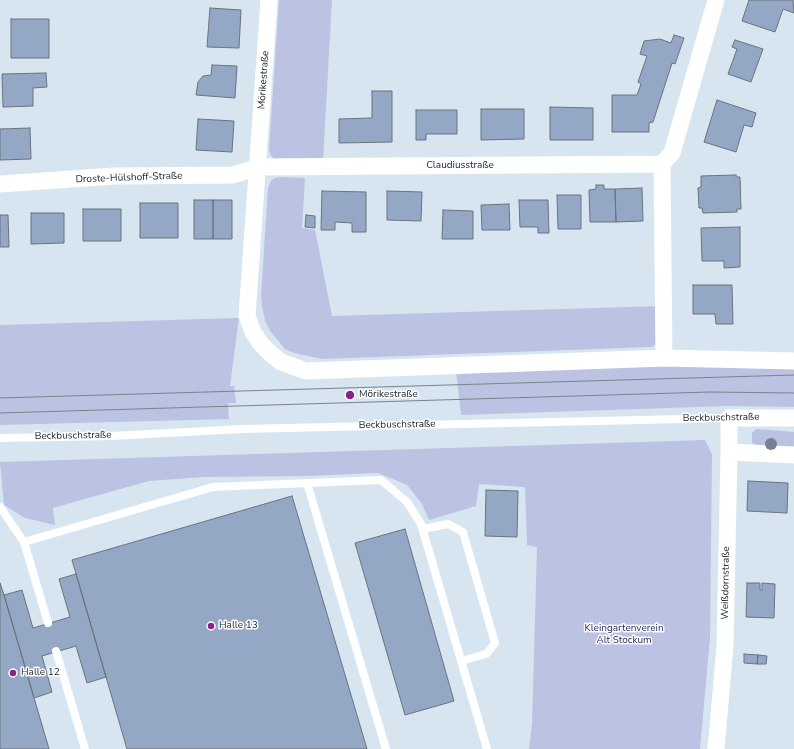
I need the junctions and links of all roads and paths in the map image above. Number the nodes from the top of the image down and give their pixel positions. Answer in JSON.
{"nodes":[{"id":1,"x":269,"y":0,"type":"edge"},
{"id":2,"x":716,"y":0,"type":"edge"},
{"id":3,"x":662,"y":164,"type":"junction"},
{"id":4,"x":258,"y":167,"type":"junction"},
{"id":5,"x":0,"y":184,"type":"edge"},
{"id":6,"x":664,"y":358,"type":"junction"},
{"id":7,"x":794,"y":361,"type":"edge"},
{"id":8,"x":729,"y":418,"type":"junction"},
{"id":9,"x":794,"y":418,"type":"edge"},
{"id":10,"x":0,"y":438,"type":"edge"},
{"id":11,"x":729,"y":452,"type":"junction"},
{"id":12,"x":794,"y":455,"type":"edge"},
{"id":13,"x":308,"y":483,"type":"junction"},
{"id":14,"x":0,"y":507,"type":"edge"},
{"id":15,"x":423,"y":529,"type":"junction"},
{"id":16,"x":24,"y":542,"type":"junction"},
{"id":17,"x":48,"y":623,"type":"dead end"},
{"id":18,"x":56,"y":652,"type":"dead end"},
{"id":19,"x":461,"y":661,"type":"junction"},
{"id":20,"x":85,"y":749,"type":"edge"},
{"id":21,"x":386,"y":749,"type":"edge"},
{"id":22,"x":487,"y":749,"type":"edge"},
{"id":23,"x":716,"y":749,"type":"edge"}],
"edges":[{"from":1,"to":4,"type":"street","name":"Mörikestraße"},
{"from":2,"to":3,"type":"street"},
{"from":3,"to":4,"type":"street","name":"Claudiusstraße"},
{"from":3,"to":6,"type":"street"},
{"from":4,"to":5,"type":"street","name":"Droste-Hülshoff-Straße"},
{"from":4,"to":6,"type":"street","name":"Mörikestraße"},
{"from":6,"to":7,"type":"street"},
{"from":8,"to":9,"type":"street","name":"Beckbuschstraße"},
{"from":8,"to":10,"type":"lane","name":"Beckbuschstraße"},
{"from":8,"to":11,"type":"street","name":"Weißdornstraße"},
{"from":11,"to":12,"type":"street"},
{"from":11,"to":23,"type":"street","name":"Weißdornstraße"},
{"from":13,"to":15,"type":"lane"},
{"from":13,"to":16,"type":"lane"},
{"from":13,"to":21,"type":"lane"},
{"from":14,"to":16,"type":"lane"},
{"from":15,"to":19,"type":"lane"},
{"from":15,"to":19,"type":"lane"},
{"from":16,"to":17,"type":"lane"},
{"from":18,"to":20,"type":"lane"},
{"from":19,"to":22,"type":"lane"}]}
